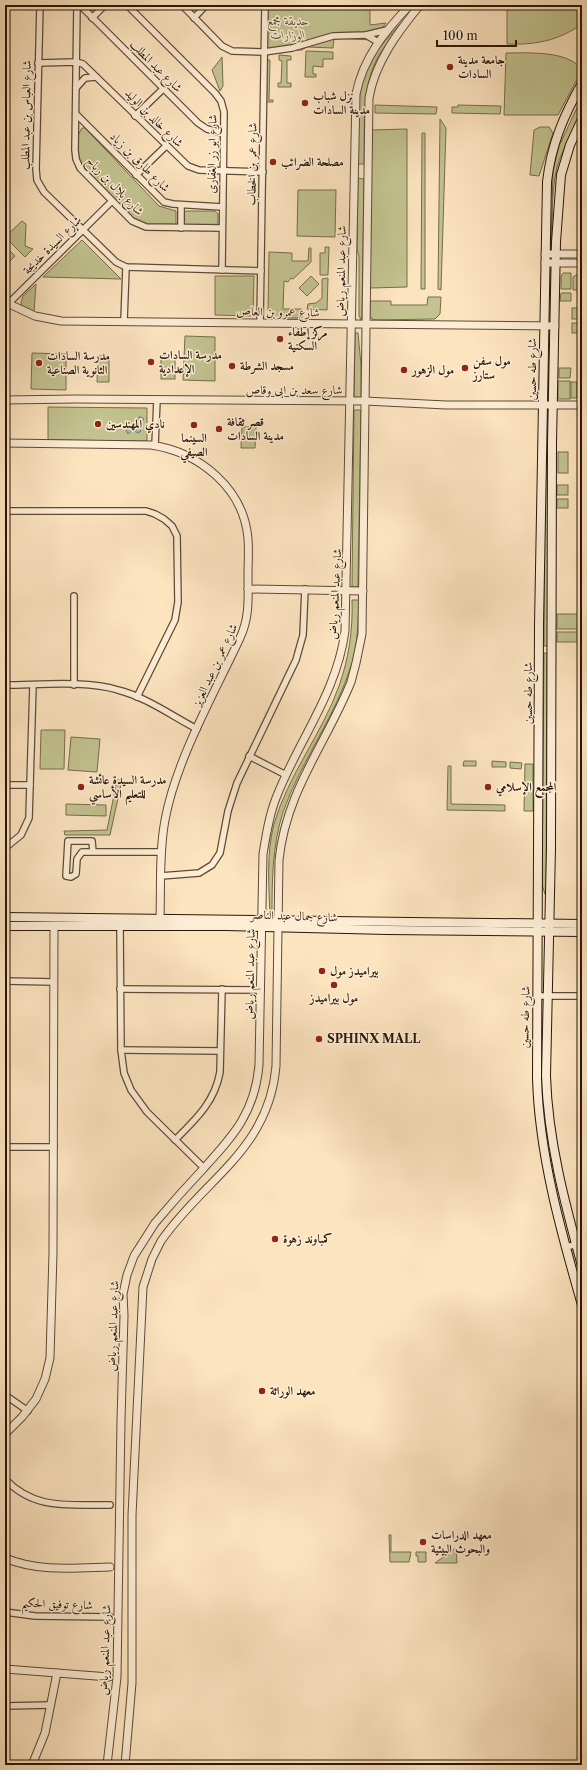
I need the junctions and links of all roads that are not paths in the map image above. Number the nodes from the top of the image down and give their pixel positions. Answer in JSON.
{"nodes":[{"id":1,"x":40,"y":5,"type":"edge"},
{"id":2,"x":78,"y":5,"type":"edge"},
{"id":3,"x":105,"y":5,"type":"edge"},
{"id":4,"x":128,"y":5,"type":"edge"},
{"id":5,"x":182,"y":5,"type":"edge"},
{"id":6,"x":206,"y":5,"type":"edge"},
{"id":7,"x":265,"y":5,"type":"edge"},
{"id":8,"x":410,"y":5,"type":"edge"},
{"id":9,"x":420,"y":5,"type":"edge"},
{"id":10,"x":400,"y":15,"type":"junction"},
{"id":11,"x":92,"y":18,"type":"junction"},
{"id":12,"x":194,"y":18,"type":"junction"},
{"id":13,"x":408,"y":21,"type":"junction"},
{"id":14,"x":387,"y":30,"type":"junction"},
{"id":15,"x":366,"y":35,"type":"junction"},
{"id":16,"x":378,"y":42,"type":"junction"},
{"id":17,"x":264,"y":52,"type":"junction"},
{"id":18,"x":76,"y":62,"type":"junction"},
{"id":19,"x":38,"y":63,"type":"junction"},
{"id":20,"x":96,"y":77,"type":"junction"},
{"id":21,"x":582,"y":83,"type":"edge"},
{"id":22,"x":76,"y":88,"type":"junction"},
{"id":23,"x":163,"y":89,"type":"junction"},
{"id":24,"x":76,"y":114,"type":"junction"},
{"id":25,"x":135,"y":116,"type":"junction"},
{"id":26,"x":582,"y":119,"type":"edge"},
{"id":27,"x":223,"y":132,"type":"junction"},
{"id":28,"x":166,"y":146,"type":"junction"},
{"id":29,"x":354,"y":169,"type":"junction"},
{"id":30,"x":368,"y":170,"type":"junction"},
{"id":31,"x":223,"y":171,"type":"junction"},
{"id":32,"x":262,"y":172,"type":"junction"},
{"id":33,"x":136,"y":175,"type":"junction"},
{"id":34,"x":112,"y":201,"type":"junction"},
{"id":35,"x":181,"y":205,"type":"junction"},
{"id":36,"x":222,"y":207,"type":"junction"},
{"id":37,"x":181,"y":228,"type":"junction"},
{"id":38,"x":222,"y":228,"type":"junction"},
{"id":39,"x":82,"y":230,"type":"junction"},
{"id":40,"x":545,"y":254,"type":"junction"},
{"id":41,"x":556,"y":254,"type":"junction"},
{"id":42,"x":582,"y":254,"type":"edge"},
{"id":43,"x":545,"y":263,"type":"junction"},
{"id":44,"x":556,"y":263,"type":"junction"},
{"id":45,"x":582,"y":263,"type":"edge"},
{"id":46,"x":126,"y":268,"type":"junction"},
{"id":47,"x":222,"y":270,"type":"junction"},
{"id":48,"x":261,"y":271,"type":"junction"},
{"id":49,"x":6,"y":303,"type":"edge"},
{"id":50,"x":124,"y":322,"type":"junction"},
{"id":51,"x":260,"y":323,"type":"junction"},
{"id":52,"x":351,"y":324,"type":"junction"},
{"id":53,"x":367,"y":324,"type":"junction"},
{"id":54,"x":544,"y":326,"type":"junction"},
{"id":55,"x":555,"y":326,"type":"junction"},
{"id":56,"x":5,"y":400,"type":"edge"},
{"id":57,"x":157,"y":400,"type":"junction"},
{"id":58,"x":351,"y":401,"type":"junction"},
{"id":59,"x":365,"y":401,"type":"junction"},
{"id":60,"x":544,"y":405,"type":"junction"},
{"id":61,"x":553,"y":405,"type":"junction"},
{"id":62,"x":582,"y":405,"type":"edge"},
{"id":63,"x":5,"y":443,"type":"edge"},
{"id":64,"x":155,"y":445,"type":"junction"},
{"id":65,"x":5,"y":511,"type":"edge"},
{"id":66,"x":248,"y":589,"type":"junction"},
{"id":67,"x":305,"y":589,"type":"junction"},
{"id":68,"x":347,"y":591,"type":"junction"},
{"id":69,"x":364,"y":591,"type":"junction"},
{"id":70,"x":74,"y":596,"type":"dead end"},
{"id":71,"x":540,"y":646,"type":"junction"},
{"id":72,"x":552,"y":646,"type":"junction"},
{"id":73,"x":5,"y":685,"type":"edge"},
{"id":74,"x":33,"y":685,"type":"junction"},
{"id":75,"x":74,"y":685,"type":"junction"},
{"id":76,"x":137,"y":697,"type":"junction"},
{"id":77,"x":198,"y":729,"type":"junction"},
{"id":78,"x":249,"y":756,"type":"junction"},
{"id":79,"x":286,"y":775,"type":"junction"},
{"id":80,"x":5,"y":785,"type":"edge"},
{"id":81,"x":30,"y":785,"type":"junction"},
{"id":82,"x":5,"y":848,"type":"edge"},
{"id":83,"x":93,"y":852,"type":"junction"},
{"id":84,"x":161,"y":852,"type":"junction"},
{"id":85,"x":161,"y":876,"type":"junction"},
{"id":86,"x":5,"y":917,"type":"edge"},
{"id":87,"x":160,"y":918,"type":"junction"},
{"id":88,"x":263,"y":924,"type":"junction"},
{"id":89,"x":277,"y":924,"type":"junction"},
{"id":90,"x":582,"y":924,"type":"edge"},
{"id":91,"x":5,"y":926,"type":"edge"},
{"id":92,"x":54,"y":926,"type":"junction"},
{"id":93,"x":120,"y":926,"type":"junction"},
{"id":94,"x":538,"y":928,"type":"junction"},
{"id":95,"x":549,"y":928,"type":"junction"},
{"id":96,"x":582,"y":932,"type":"edge"},
{"id":97,"x":5,"y":981,"type":"edge"},
{"id":98,"x":54,"y":982,"type":"junction"},
{"id":99,"x":120,"y":989,"type":"junction"},
{"id":100,"x":222,"y":990,"type":"junction"},
{"id":101,"x":261,"y":990,"type":"junction"},
{"id":102,"x":547,"y":995,"type":"junction"},
{"id":103,"x":538,"y":996,"type":"junction"},
{"id":104,"x":582,"y":996,"type":"edge"},
{"id":105,"x":121,"y":1050,"type":"junction"},
{"id":106,"x":220,"y":1051,"type":"junction"},
{"id":107,"x":175,"y":1140,"type":"junction"},
{"id":108,"x":5,"y":1147,"type":"edge"},
{"id":109,"x":54,"y":1147,"type":"junction"},
{"id":110,"x":204,"y":1168,"type":"junction"},
{"id":111,"x":579,"y":1243,"type":"edge"},
{"id":112,"x":566,"y":1247,"type":"junction"},
{"id":113,"x":582,"y":1266,"type":"edge"},
{"id":114,"x":582,"y":1305,"type":"edge"},
{"id":115,"x":5,"y":1395,"type":"edge"},
{"id":116,"x":28,"y":1410,"type":"junction"},
{"id":117,"x":5,"y":1434,"type":"edge"},
{"id":118,"x":5,"y":1479,"type":"edge"},
{"id":119,"x":110,"y":1505,"type":"dead end"},
{"id":120,"x":120,"y":1515,"type":"junction"},
{"id":121,"x":132,"y":1515,"type":"junction"},
{"id":122,"x":5,"y":1558,"type":"edge"},
{"id":123,"x":110,"y":1568,"type":"dead end"},
{"id":124,"x":5,"y":1612,"type":"edge"},
{"id":125,"x":110,"y":1617,"type":"dead end"},
{"id":126,"x":5,"y":1669,"type":"edge"},
{"id":127,"x":57,"y":1673,"type":"junction"},
{"id":128,"x":109,"y":1677,"type":"dead end"},
{"id":129,"x":50,"y":1705,"type":"junction"},
{"id":130,"x":5,"y":1706,"type":"edge"},
{"id":131,"x":32,"y":1765,"type":"edge"},
{"id":132,"x":108,"y":1765,"type":"edge"},
{"id":133,"x":125,"y":1765,"type":"edge"}],
"edges":[{"from":1,"to":19,"type":"street","name":"شارع العباس بن عبد المطلب"},
{"from":2,"to":11,"type":"street","name":"شارع عبد المطلب"},
{"from":2,"to":18,"type":"street","name":"شارع بلال بن رباح"},
{"from":3,"to":11,"type":"street"},
{"from":4,"to":27,"type":"street","name":"شارع ابو زر الغفارى"},
{"from":5,"to":12,"type":"street"},
{"from":6,"to":12,"type":"street"},
{"from":7,"to":17,"type":"street","name":"شارع عمر بن الخطاب"},
{"from":8,"to":10,"type":"street","name":"شارع عبد المنعم رياض"},
{"from":9,"to":13,"type":"street"},
{"from":10,"to":13,"type":"street"},
{"from":10,"to":14,"type":"street","name":"شارع عبد المنعم رياض"},
{"from":11,"to":23,"type":"street","name":"شارع عبد المطلب"},
{"from":12,"to":17,"type":"street"},
{"from":13,"to":30,"type":"street"},
{"from":14,"to":15,"type":"street"},
{"from":14,"to":16,"type":"street","name":"شارع عبد المنعم رياض"},
{"from":15,"to":16,"type":"street"},
{"from":15,"to":17,"type":"street"},
{"from":16,"to":29,"type":"street","name":"شارع عبد المنعم رياض"},
{"from":17,"to":32,"type":"street","name":"شارع عمر بن الخطاب"},
{"from":18,"to":19,"type":"street"},
{"from":18,"to":20,"type":"street","name":"شارع خالد بن الوليد"},
{"from":18,"to":22,"type":"street","name":"شارع بلال بن رباح"},
{"from":19,"to":39,"type":"street","name":"شارع العباس بن عبد المطلب"},
{"from":20,"to":22,"type":"street"},
{"from":20,"to":25,"type":"street","name":"شارع خالد بن الوليد"},
{"from":21,"to":40,"type":"main road","name":"شارع طه حسين"},
{"from":22,"to":24,"type":"street","name":"شارع بلال بن رباح"},
{"from":23,"to":25,"type":"street"},
{"from":23,"to":27,"type":"street","name":"شارع عبد المطلب"},
{"from":24,"to":33,"type":"street","name":"شارع طارق بن زياد"},
{"from":24,"to":34,"type":"street","name":"شارع بلال بن رباح"},
{"from":25,"to":28,"type":"street","name":"شارع خالد بن الوليد"},
{"from":26,"to":41,"type":"main road","name":"شارع طه حسين"},
{"from":27,"to":31,"type":"street","name":"شارع ابو زر الغفارى"},
{"from":28,"to":31,"type":"street","name":"شارع خالد بن الوليد"},
{"from":28,"to":33,"type":"street"},
{"from":29,"to":30,"type":"street"},
{"from":29,"to":52,"type":"street","name":"شارع عبد المنعم رياض"},
{"from":30,"to":53,"type":"street"},
{"from":31,"to":32,"type":"street","name":"شارع خالد بن الوليد"},
{"from":31,"to":36,"type":"street","name":"شارع ابو زر الغفارى"},
{"from":32,"to":48,"type":"street","name":"شارع عمر بن الخطاب"},
{"from":33,"to":35,"type":"street","name":"شارع طارق بن زياد"},
{"from":34,"to":37,"type":"street","name":"شارع بلال بن رباح"},
{"from":34,"to":39,"type":"street","name":"شارع السيدة خديجة"},
{"from":35,"to":36,"type":"street","name":"شارع طارق بن زياد"},
{"from":35,"to":37,"type":"street"},
{"from":36,"to":38,"type":"street","name":"شارع ابو زر الغفارى"},
{"from":37,"to":38,"type":"street","name":"شارع بلال بن رباح"},
{"from":38,"to":47,"type":"street","name":"شارع ابو زر الغفارى"},
{"from":39,"to":46,"type":"street","name":"شارع العباس بن عبد المطلب"},
{"from":39,"to":49,"type":"street","name":"شارع السيدة خديجة"},
{"from":40,"to":41,"type":"street"},
{"from":40,"to":43,"type":"main road","name":"شارع طه حسين"},
{"from":41,"to":42,"type":"street"},
{"from":41,"to":44,"type":"main road","name":"شارع طه حسين"},
{"from":43,"to":44,"type":"street"},
{"from":43,"to":54,"type":"main road","name":"شارع طه حسين"},
{"from":44,"to":45,"type":"street"},
{"from":44,"to":55,"type":"main road","name":"شارع طه حسين"},
{"from":46,"to":47,"type":"street"},
{"from":46,"to":50,"type":"street"},
{"from":47,"to":48,"type":"street"},
{"from":48,"to":51,"type":"street","name":"شارع عمر بن الخطاب"},
{"from":49,"to":50,"type":"street","name":"شارع عمرو بن العاص"},
{"from":50,"to":51,"type":"street","name":"شارع عمرو بن العاص"},
{"from":51,"to":52,"type":"street","name":"شارع عمرو بن العاص"},
{"from":52,"to":53,"type":"street","name":"شارع عمرو بن العاص"},
{"from":52,"to":58,"type":"street","name":"شارع عبد المنعم رياض"},
{"from":53,"to":54,"type":"street","name":"شارع عمرو بن العاص"},
{"from":53,"to":59,"type":"street"},
{"from":54,"to":55,"type":"street","name":"شارع عمرو بن العاص"},
{"from":54,"to":60,"type":"main road","name":"شارع طه حسين"},
{"from":55,"to":61,"type":"main road","name":"شارع طه حسين"},
{"from":56,"to":57,"type":"street","name":"شارع سعد بن ابى وقاص"},
{"from":57,"to":58,"type":"street","name":"شارع سعد بن ابى وقاص"},
{"from":57,"to":64,"type":"street"},
{"from":58,"to":59,"type":"street","name":"شارع سعد بن ابى وقاص"},
{"from":58,"to":68,"type":"street","name":"شارع عبد المنعم رياض"},
{"from":59,"to":60,"type":"street","name":"شارع سعد بن ابى وقاص"},
{"from":59,"to":69,"type":"street"},
{"from":60,"to":61,"type":"street","name":"شارع سعد بن ابى وقاص"},
{"from":60,"to":71,"type":"main road","name":"شارع طه حسين"},
{"from":61,"to":62,"type":"street","name":"شارع سعد بن ابى وقاص"},
{"from":61,"to":72,"type":"main road","name":"شارع طه حسين"},
{"from":63,"to":64,"type":"street","name":"شارع عمر بن عبد العزيز"},
{"from":64,"to":66,"type":"street","name":"شارع عمر بن عبد العزيز"},
{"from":65,"to":76,"type":"street"},
{"from":66,"to":67,"type":"street"},
{"from":66,"to":77,"type":"street","name":"شارع عمر بن عبد العزيز"},
{"from":67,"to":68,"type":"street"},
{"from":67,"to":78,"type":"street"},
{"from":68,"to":69,"type":"street"},
{"from":68,"to":79,"type":"street","name":"شارع عبد المنعم رياض"},
{"from":69,"to":89,"type":"street"},
{"from":70,"to":75,"type":"street"},
{"from":71,"to":72,"type":"main road"},
{"from":71,"to":94,"type":"main road","name":"شارع طه حسين"},
{"from":72,"to":95,"type":"main road","name":"شارع طه حسين"},
{"from":73,"to":74,"type":"street"},
{"from":74,"to":75,"type":"street"},
{"from":74,"to":81,"type":"street"},
{"from":75,"to":76,"type":"street"},
{"from":76,"to":77,"type":"street"},
{"from":77,"to":84,"type":"street","name":"شارع عمر بن عبد العزيز"},
{"from":78,"to":79,"type":"street"},
{"from":78,"to":85,"type":"street"},
{"from":79,"to":88,"type":"street","name":"شارع عبد المنعم رياض"},
{"from":80,"to":81,"type":"street"},
{"from":81,"to":82,"type":"street"},
{"from":83,"to":83,"type":"street"},
{"from":83,"to":84,"type":"street"},
{"from":84,"to":85,"type":"street","name":"شارع عمر بن عبد العزيز"},
{"from":85,"to":87,"type":"street","name":"شارع عمر بن عبد العزيز"},
{"from":86,"to":87,"type":"main road","name":"شارع جمال عبد الناصر"},
{"from":87,"to":88,"type":"main road","name":"شارع جمال عبد الناصر"},
{"from":88,"to":89,"type":"main road","name":"شارع جمال عبد الناصر"},
{"from":88,"to":93,"type":"main road","name":"شارع جمال عبد الناصر"},
{"from":88,"to":101,"type":"street","name":"شارع عبد المنعم رياض"},
{"from":89,"to":94,"type":"main road","name":"شارع جمال عبد الناصر"},
{"from":89,"to":121,"type":"street"},
{"from":90,"to":95,"type":"main road","name":"شارع جمال عبد الناصر"},
{"from":91,"to":92,"type":"main road","name":"شارع جمال عبد الناصر"},
{"from":92,"to":93,"type":"main road","name":"شارع جمال عبد الناصر"},
{"from":92,"to":98,"type":"street"},
{"from":93,"to":99,"type":"street"},
{"from":94,"to":95,"type":"main road","name":"شارع جمال عبد الناصر"},
{"from":94,"to":103,"type":"main road","name":"شارع طه حسين"},
{"from":95,"to":96,"type":"main road","name":"شارع جمال عبد الناصر"},
{"from":95,"to":102,"type":"main road","name":"شارع طه حسين"},
{"from":97,"to":98,"type":"street"},
{"from":98,"to":109,"type":"street"},
{"from":99,"to":100,"type":"street"},
{"from":99,"to":105,"type":"street"},
{"from":100,"to":101,"type":"street"},
{"from":100,"to":106,"type":"street"},
{"from":101,"to":110,"type":"street","name":"شارع عبد المنعم رياض"},
{"from":102,"to":103,"type":"street"},
{"from":102,"to":104,"type":"street"},
{"from":102,"to":111,"type":"main road","name":"شارع طه حسين"},
{"from":103,"to":112,"type":"main road","name":"شارع طه حسين"},
{"from":105,"to":106,"type":"street"},
{"from":105,"to":107,"type":"street"},
{"from":106,"to":107,"type":"street"},
{"from":107,"to":110,"type":"street"},
{"from":108,"to":109,"type":"street"},
{"from":109,"to":116,"type":"street"},
{"from":110,"to":120,"type":"street","name":"شارع عبد المنعم رياض"},
{"from":111,"to":112,"type":"street"},
{"from":111,"to":113,"type":"main road","name":"شارع طه حسين"},
{"from":112,"to":114,"type":"main road","name":"شارع طه حسين"},
{"from":115,"to":116,"type":"street"},
{"from":116,"to":117,"type":"street"},
{"from":118,"to":119,"type":"street"},
{"from":120,"to":121,"type":"street"},
{"from":120,"to":132,"type":"street","name":"شارع عبد المنعم رياض"},
{"from":121,"to":133,"type":"street"},
{"from":122,"to":123,"type":"street"},
{"from":124,"to":125,"type":"street","name":"شارع توفيق الحكيم"},
{"from":126,"to":127,"type":"street"},
{"from":127,"to":128,"type":"street"},
{"from":127,"to":129,"type":"street"},
{"from":129,"to":130,"type":"street"},
{"from":129,"to":131,"type":"street"}]}
